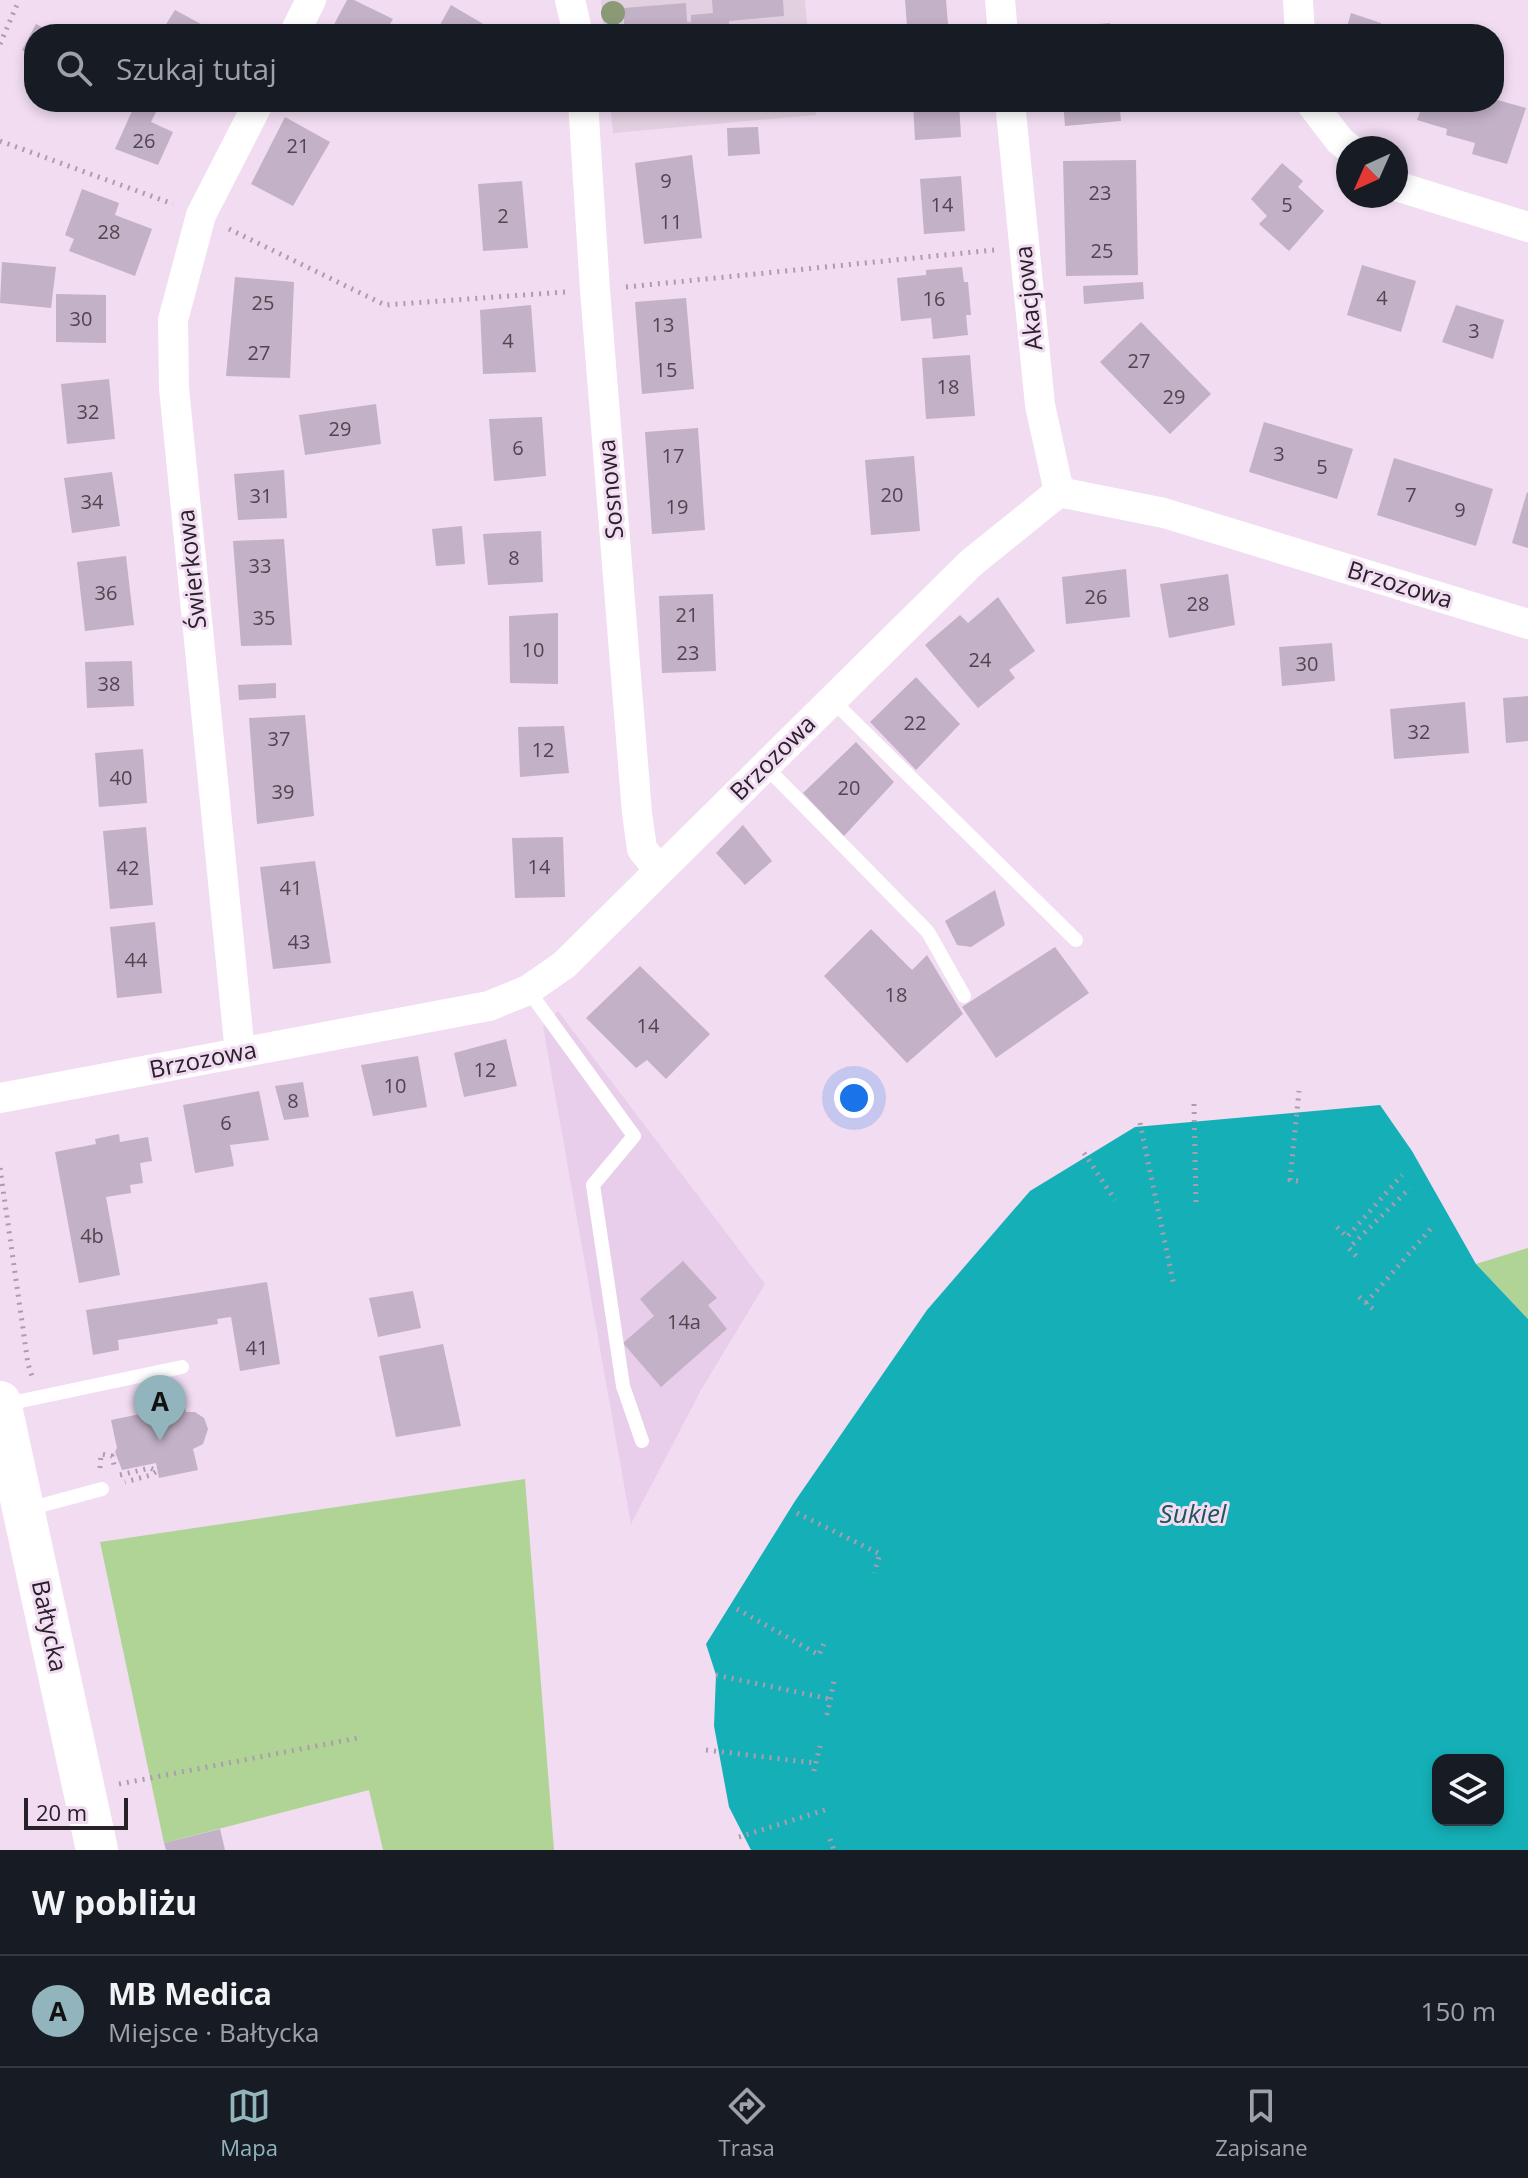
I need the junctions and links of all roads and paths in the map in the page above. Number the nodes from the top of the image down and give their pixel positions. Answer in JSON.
{"nodes":[{"id":1,"x":19,"y":0,"type":"edge"},
{"id":2,"x":311,"y":0,"type":"edge"},
{"id":3,"x":570,"y":0,"type":"edge"},
{"id":4,"x":1000,"y":0,"type":"edge"},
{"id":5,"x":1298,"y":0,"type":"edge"},
{"id":6,"x":299,"y":24,"type":"edge"},
{"id":7,"x":576,"y":24,"type":"edge"},
{"id":8,"x":1002,"y":24,"type":"edge"},
{"id":9,"x":1299,"y":24,"type":"edge"},
{"id":10,"x":0,"y":44,"type":"edge"},
{"id":11,"x":254,"y":112,"type":"edge"},
{"id":12,"x":584,"y":112,"type":"edge"},
{"id":13,"x":1011,"y":112,"type":"edge"},
{"id":14,"x":1318,"y":112,"type":"edge"},
{"id":15,"x":1339,"y":136,"type":"edge"},
{"id":16,"x":0,"y":141,"type":"edge"},
{"id":17,"x":1408,"y":190,"type":"edge"},
{"id":18,"x":185,"y":208,"type":"dead end"},
{"id":19,"x":219,"y":224,"type":"dead end"},
{"id":20,"x":1528,"y":227,"type":"edge"},
{"id":21,"x":996,"y":249,"type":"dead end"},
{"id":22,"x":612,"y":288,"type":"dead end"},
{"id":23,"x":578,"y":291,"type":"dead end"},
{"id":24,"x":1059,"y":492,"type":"junction"},
{"id":25,"x":1528,"y":624,"type":"edge"},
{"id":26,"x":832,"y":700,"type":"junction"},
{"id":27,"x":765,"y":766,"type":"junction"},
{"id":28,"x":659,"y":870,"type":"junction"},
{"id":29,"x":1076,"y":940,"type":"dead end"},
{"id":30,"x":528,"y":990,"type":"junction"},
{"id":31,"x":964,"y":996,"type":"dead end"},
{"id":32,"x":240,"y":1053,"type":"junction"},
{"id":33,"x":1299,"y":1091,"type":"dead end"},
{"id":34,"x":0,"y":1098,"type":"edge"},
{"id":35,"x":1194,"y":1104,"type":"dead end"},
{"id":36,"x":1140,"y":1123,"type":"dead end"},
{"id":37,"x":1084,"y":1153,"type":"dead end"},
{"id":38,"x":1402,"y":1175,"type":"dead end"},
{"id":39,"x":1298,"y":1181,"type":"dead end"},
{"id":40,"x":1410,"y":1188,"type":"dead end"},
{"id":41,"x":1115,"y":1200,"type":"dead end"},
{"id":42,"x":1196,"y":1205,"type":"dead end"},
{"id":43,"x":1434,"y":1225,"type":"dead end"},
{"id":44,"x":1337,"y":1227,"type":"dead end"},
{"id":45,"x":1356,"y":1256,"type":"dead end"},
{"id":46,"x":1174,"y":1286,"type":"dead end"},
{"id":47,"x":1359,"y":1297,"type":"dead end"},
{"id":48,"x":1366,"y":1303,"type":"junction"},
{"id":49,"x":1373,"y":1309,"type":"dead end"},
{"id":50,"x":182,"y":1367,"type":"dead end"},
{"id":51,"x":0,"y":1404,"type":"edge"},
{"id":52,"x":642,"y":1441,"type":"dead end"},
{"id":53,"x":99,"y":1472,"type":"dead end"},
{"id":54,"x":146,"y":1476,"type":"dead end"},
{"id":55,"x":102,"y":1489,"type":"dead end"},
{"id":56,"x":24,"y":1510,"type":"junction"},
{"id":57,"x":797,"y":1513,"type":"dead end"},
{"id":58,"x":874,"y":1573,"type":"dead end"},
{"id":59,"x":737,"y":1609,"type":"dead end"},
{"id":60,"x":824,"y":1643,"type":"dead end"},
{"id":61,"x":716,"y":1675,"type":"dead end"},
{"id":62,"x":834,"y":1681,"type":"dead end"},
{"id":63,"x":830,"y":1699,"type":"junction"},
{"id":64,"x":827,"y":1715,"type":"dead end"},
{"id":65,"x":358,"y":1738,"type":"dead end"},
{"id":66,"x":820,"y":1746,"type":"dead end"},
{"id":67,"x":706,"y":1750,"type":"dead end"},
{"id":68,"x":815,"y":1763,"type":"junction"},
{"id":69,"x":814,"y":1771,"type":"dead end"},
{"id":70,"x":114,"y":1785,"type":"dead end"},
{"id":71,"x":828,"y":1809,"type":"dead end"},
{"id":72,"x":739,"y":1837,"type":"dead end"},
{"id":73,"x":830,"y":1839,"type":"dead end"},
{"id":74,"x":97,"y":1850,"type":"edge"},
{"id":75,"x":834,"y":1850,"type":"edge"}],
"edges":[{"from":1,"to":10,"type":"path"},
{"from":2,"to":6,"type":"street"},
{"from":3,"to":7,"type":"street"},
{"from":4,"to":8,"type":"street"},
{"from":5,"to":9,"type":"street"},
{"from":11,"to":32,"type":"street","name":"Świerkowa"},
{"from":12,"to":28,"type":"street","name":"Sosnowa"},
{"from":13,"to":24,"type":"street","name":"Akacjowa"},
{"from":14,"to":15,"type":"street"},
{"from":16,"to":18,"type":"path"},
{"from":17,"to":20,"type":"street"},
{"from":19,"to":23,"type":"path"},
{"from":21,"to":22,"type":"path"},
{"from":24,"to":25,"type":"street","name":"Brzozowa"},
{"from":24,"to":26,"type":"street","name":"Brzozowa"},
{"from":26,"to":27,"type":"street","name":"Brzozowa"},
{"from":26,"to":29,"type":"lane"},
{"from":27,"to":28,"type":"street","name":"Brzozowa"},
{"from":27,"to":31,"type":"lane"},
{"from":28,"to":30,"type":"street","name":"Brzozowa"},
{"from":30,"to":32,"type":"street","name":"Brzozowa"},
{"from":30,"to":52,"type":"lane"},
{"from":32,"to":34,"type":"street","name":"Brzozowa"},
{"from":33,"to":39,"type":"path"},
{"from":35,"to":42,"type":"path"},
{"from":36,"to":46,"type":"path"},
{"from":37,"to":41,"type":"path"},
{"from":38,"to":44,"type":"path"},
{"from":40,"to":45,"type":"path"},
{"from":43,"to":48,"type":"path"},
{"from":47,"to":48,"type":"path"},
{"from":48,"to":49,"type":"path"},
{"from":50,"to":51,"type":"lane"},
{"from":51,"to":56,"type":"main road","name":"Bałtycka"},
{"from":53,"to":54,"type":"path"},
{"from":55,"to":56,"type":"lane"},
{"from":56,"to":74,"type":"main road","name":"Bałtycka"},
{"from":57,"to":58,"type":"path"},
{"from":59,"to":60,"type":"path"},
{"from":61,"to":63,"type":"path"},
{"from":62,"to":63,"type":"path"},
{"from":63,"to":64,"type":"path"},
{"from":65,"to":70,"type":"path"},
{"from":66,"to":68,"type":"path"},
{"from":67,"to":68,"type":"path"},
{"from":68,"to":69,"type":"path"},
{"from":71,"to":72,"type":"path"},
{"from":73,"to":75,"type":"path"}]}
